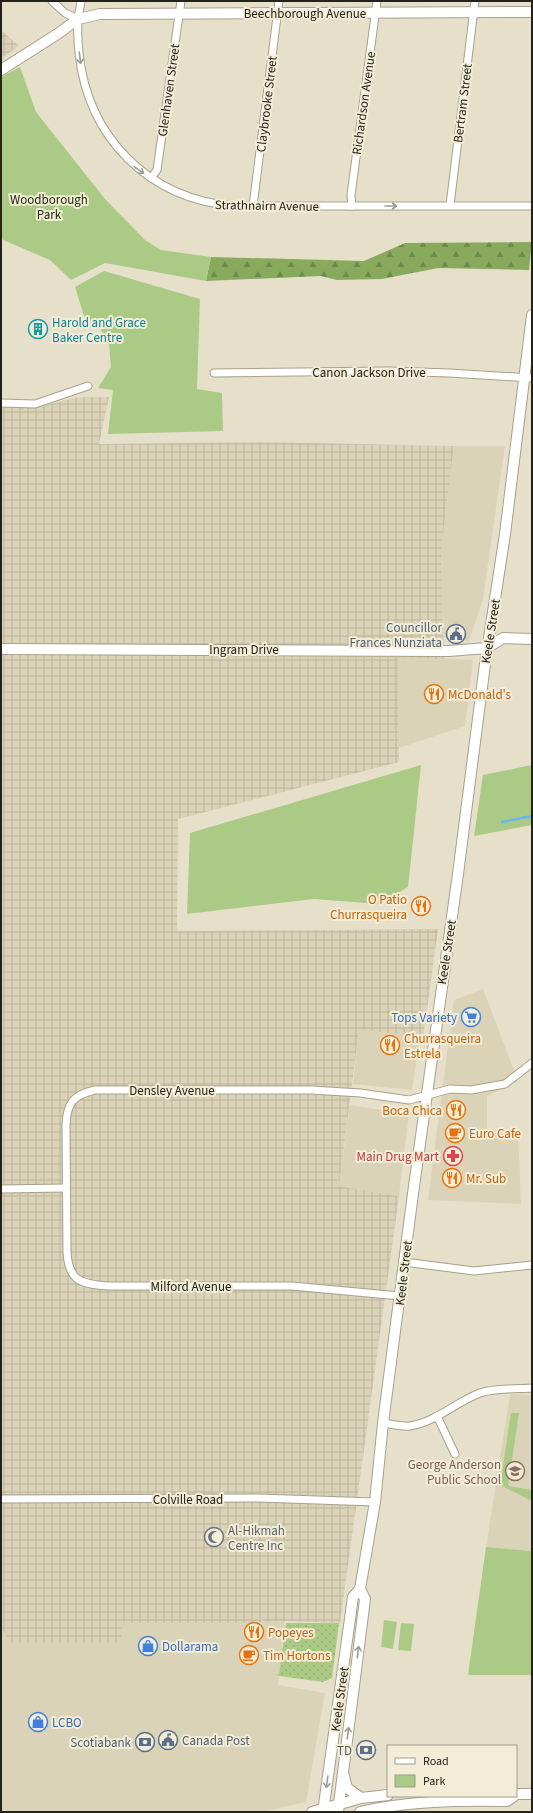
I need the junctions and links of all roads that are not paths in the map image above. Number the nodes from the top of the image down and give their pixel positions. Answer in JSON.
{"nodes":[{"id":1,"x":52,"y":1,"type":"edge"},
{"id":2,"x":81,"y":1,"type":"edge"},
{"id":3,"x":181,"y":1,"type":"edge"},
{"id":4,"x":279,"y":1,"type":"edge"},
{"id":5,"x":377,"y":1,"type":"edge"},
{"id":6,"x":475,"y":1,"type":"edge"},
{"id":7,"x":532,"y":12,"type":"edge"},
{"id":8,"x":376,"y":13,"type":"junction"},
{"id":9,"x":474,"y":13,"type":"junction"},
{"id":10,"x":179,"y":14,"type":"junction"},
{"id":11,"x":277,"y":14,"type":"junction"},
{"id":12,"x":78,"y":19,"type":"junction"},
{"id":13,"x":1,"y":70,"type":"edge"},
{"id":14,"x":151,"y":178,"type":"junction"},
{"id":15,"x":450,"y":205,"type":"junction"},
{"id":16,"x":253,"y":206,"type":"junction"},
{"id":17,"x":352,"y":206,"type":"junction"},
{"id":18,"x":532,"y":206,"type":"edge"},
{"id":19,"x":532,"y":314,"type":"edge"},
{"id":20,"x":214,"y":373,"type":"dead end"},
{"id":21,"x":528,"y":377,"type":"edge"},
{"id":22,"x":88,"y":386,"type":"dead end"},
{"id":23,"x":1,"y":403,"type":"edge"},
{"id":24,"x":532,"y":639,"type":"edge"},
{"id":25,"x":487,"y":648,"type":"junction"},
{"id":26,"x":1,"y":649,"type":"edge"},
{"id":27,"x":532,"y":1063,"type":"edge"},
{"id":28,"x":426,"y":1094,"type":"junction"},
{"id":29,"x":65,"y":1188,"type":"junction"},
{"id":30,"x":1,"y":1189,"type":"edge"},
{"id":31,"x":404,"y":1262,"type":"junction"},
{"id":32,"x":532,"y":1265,"type":"edge"},
{"id":33,"x":400,"y":1296,"type":"junction"},
{"id":34,"x":532,"y":1388,"type":"edge"},
{"id":35,"x":437,"y":1416,"type":"junction"},
{"id":36,"x":383,"y":1422,"type":"junction"},
{"id":37,"x":455,"y":1454,"type":"dead end"},
{"id":38,"x":1,"y":1499,"type":"edge"},
{"id":39,"x":374,"y":1502,"type":"junction"},
{"id":40,"x":360,"y":1589,"type":"junction"},
{"id":41,"x":340,"y":1690,"type":"junction"},
{"id":42,"x":354,"y":1691,"type":"junction"},
{"id":43,"x":343,"y":1772,"type":"junction"},
{"id":44,"x":532,"y":1794,"type":"edge"},
{"id":45,"x":387,"y":1795,"type":"edge"},
{"id":46,"x":517,"y":1795,"type":"edge"},
{"id":47,"x":513,"y":1797,"type":"edge"},
{"id":48,"x":361,"y":1798,"type":"junction"},
{"id":49,"x":338,"y":1808,"type":"edge"},
{"id":50,"x":323,"y":1810,"type":"edge"},
{"id":51,"x":312,"y":1812,"type":"edge"},
{"id":52,"x":360,"y":1812,"type":"edge"}],
"edges":[{"from":1,"to":12,"type":"street"},
{"from":2,"to":12,"type":"street","name":"Strathnairn Avenue"},
{"from":3,"to":10,"type":"street","name":"Glenhaven Street"},
{"from":4,"to":11,"type":"street","name":"Claybrooke Street"},
{"from":5,"to":8,"type":"street","name":"Richardson Avenue"},
{"from":6,"to":9,"type":"street","name":"Bertram Street"},
{"from":7,"to":9,"type":"main road","name":"Beechborough Avenue"},
{"from":8,"to":9,"type":"main road","name":"Beechborough Avenue"},
{"from":8,"to":11,"type":"main road","name":"Beechborough Avenue"},
{"from":8,"to":17,"type":"street","name":"Richardson Avenue"},
{"from":9,"to":15,"type":"street","name":"Bertram Street"},
{"from":10,"to":11,"type":"main road","name":"Beechborough Avenue"},
{"from":10,"to":12,"type":"main road","name":"Beechborough Avenue"},
{"from":10,"to":14,"type":"street","name":"Glenhaven Street"},
{"from":11,"to":16,"type":"street","name":"Claybrooke Street"},
{"from":12,"to":13,"type":"main road"},
{"from":12,"to":14,"type":"street","name":"Strathnairn Avenue","one_way":true},
{"from":14,"to":16,"type":"street","name":"Strathnairn Avenue"},
{"from":17,"to":15,"type":"street","name":"Strathnairn Avenue","one_way":true},
{"from":15,"to":18,"type":"street","name":"Strathnairn Avenue"},
{"from":16,"to":17,"type":"street","name":"Strathnairn Avenue"},
{"from":19,"to":21,"type":"main road","name":"Keele Street"},
{"from":20,"to":21,"type":"street","name":"Canon Jackson Drive"},
{"from":21,"to":25,"type":"main road","name":"Keele Street"},
{"from":22,"to":23,"type":"street"},
{"from":24,"to":25,"type":"main road"},
{"from":25,"to":26,"type":"main road","name":"Ingram Drive"},
{"from":25,"to":28,"type":"main road","name":"Keele Street"},
{"from":27,"to":28,"type":"street","name":"Densley Avenue"},
{"from":28,"to":29,"type":"street","name":"Densley Avenue"},
{"from":28,"to":31,"type":"main road","name":"Keele Street"},
{"from":29,"to":30,"type":"street"},
{"from":29,"to":33,"type":"street","name":"Milford Avenue"},
{"from":31,"to":32,"type":"street"},
{"from":31,"to":33,"type":"main road","name":"Keele Street"},
{"from":33,"to":36,"type":"main road","name":"Keele Street"},
{"from":34,"to":35,"type":"street"},
{"from":35,"to":36,"type":"street"},
{"from":35,"to":37,"type":"street"},
{"from":36,"to":39,"type":"main road","name":"Keele Street"},
{"from":38,"to":39,"type":"street","name":"Colville Road"},
{"from":39,"to":40,"type":"main road","name":"Keele Street"},
{"from":40,"to":41,"type":"main road","name":"Keele Street"},
{"from":42,"to":40,"type":"main road","name":"Keele Street","one_way":true},
{"from":41,"to":42,"type":"main road"},
{"from":41,"to":50,"type":"main road","name":"Keele Street","one_way":true},
{"from":43,"to":42,"type":"main road","name":"Keele Street","one_way":true},
{"from":43,"to":48,"type":"main road"},
{"from":43,"to":49,"type":"main road","name":"Keele Street"},
{"from":44,"to":46,"type":"main road"},
{"from":45,"to":48,"type":"main road"},
{"from":47,"to":52,"type":"main road"},
{"from":48,"to":49,"type":"main road"},
{"from":49,"to":50,"type":"main road"},
{"from":50,"to":51,"type":"main road"}]}
